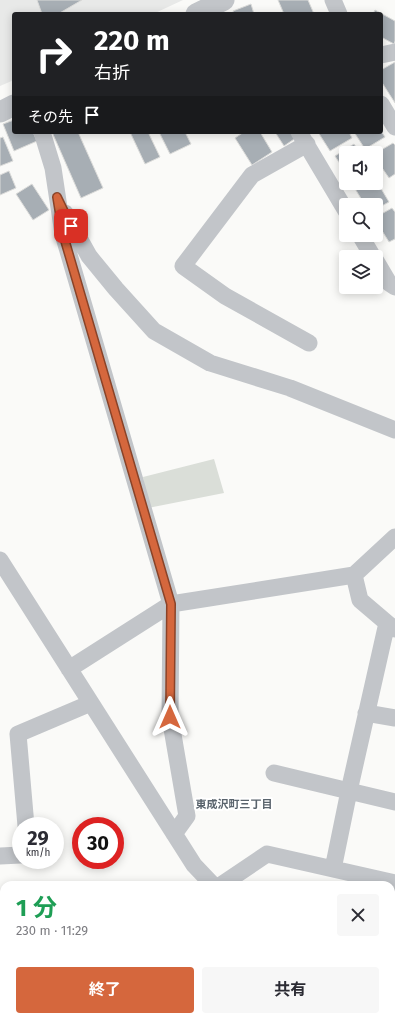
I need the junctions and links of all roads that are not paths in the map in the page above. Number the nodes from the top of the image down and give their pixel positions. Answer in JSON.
{"nodes":[{"id":1,"x":224,"y":0,"type":"edge"},
{"id":2,"x":333,"y":0,"type":"edge"},
{"id":3,"x":200,"y":12,"type":"edge"},
{"id":4,"x":338,"y":12,"type":"edge"},
{"id":5,"x":395,"y":52,"type":"edge"},
{"id":6,"x":383,"y":55,"type":"edge"},
{"id":7,"x":12,"y":106,"type":"edge"},
{"id":8,"x":383,"y":107,"type":"edge"},
{"id":9,"x":0,"y":112,"type":"edge"},
{"id":10,"x":395,"y":127,"type":"edge"},
{"id":11,"x":43,"y":134,"type":"edge"},
{"id":12,"x":303,"y":138,"type":"edge"},
{"id":13,"x":57,"y":197,"type":"junction"},
{"id":14,"x":339,"y":199,"type":"edge"},
{"id":15,"x":383,"y":273,"type":"edge"},
{"id":16,"x":395,"y":287,"type":"edge"},
{"id":17,"x":309,"y":343,"type":"dead end"},
{"id":18,"x":395,"y":430,"type":"edge"},
{"id":19,"x":395,"y":537,"type":"edge"},
{"id":20,"x":0,"y":560,"type":"edge"},
{"id":21,"x":354,"y":575,"type":"junction"},
{"id":22,"x":171,"y":604,"type":"junction"},
{"id":23,"x":391,"y":626,"type":"edge"},
{"id":24,"x":69,"y":669,"type":"junction"},
{"id":25,"x":91,"y":703,"type":"junction"},
{"id":26,"x":366,"y":713,"type":"junction"},
{"id":27,"x":395,"y":718,"type":"edge"},
{"id":28,"x":274,"y":773,"type":"dead end"},
{"id":29,"x":349,"y":790,"type":"junction"},
{"id":30,"x":395,"y":802,"type":"edge"},
{"id":31,"x":25,"y":817,"type":"edge"},
{"id":32,"x":174,"y":834,"type":"junction"},
{"id":33,"x":12,"y":855,"type":"edge"},
{"id":34,"x":0,"y":856,"type":"edge"},
{"id":35,"x":333,"y":869,"type":"junction"},
{"id":36,"x":209,"y":881,"type":"edge"},
{"id":37,"x":227,"y":881,"type":"edge"},
{"id":38,"x":386,"y":881,"type":"edge"}],
"edges":[{"from":1,"to":3,"type":"street"},
{"from":2,"to":4,"type":"street"},
{"from":5,"to":6,"type":"street"},
{"from":7,"to":9,"type":"street"},
{"from":8,"to":10,"type":"street"},
{"from":11,"to":13,"type":"street"},
{"from":12,"to":14,"type":"street"},
{"from":12,"to":17,"type":"street"},
{"from":13,"to":18,"type":"street"},
{"from":13,"to":22,"type":"street"},
{"from":15,"to":16,"type":"street"},
{"from":19,"to":21,"type":"street"},
{"from":20,"to":24,"type":"street"},
{"from":21,"to":22,"type":"street"},
{"from":21,"to":23,"type":"street"},
{"from":22,"to":24,"type":"street"},
{"from":22,"to":32,"type":"street"},
{"from":23,"to":26,"type":"street"},
{"from":24,"to":25,"type":"street"},
{"from":25,"to":31,"type":"street"},
{"from":25,"to":32,"type":"street"},
{"from":26,"to":27,"type":"street"},
{"from":26,"to":29,"type":"street"},
{"from":28,"to":29,"type":"street"},
{"from":29,"to":30,"type":"street"},
{"from":29,"to":35,"type":"street"},
{"from":32,"to":36,"type":"street"},
{"from":33,"to":34,"type":"street"},
{"from":35,"to":37,"type":"street"},
{"from":35,"to":38,"type":"street"}]}
